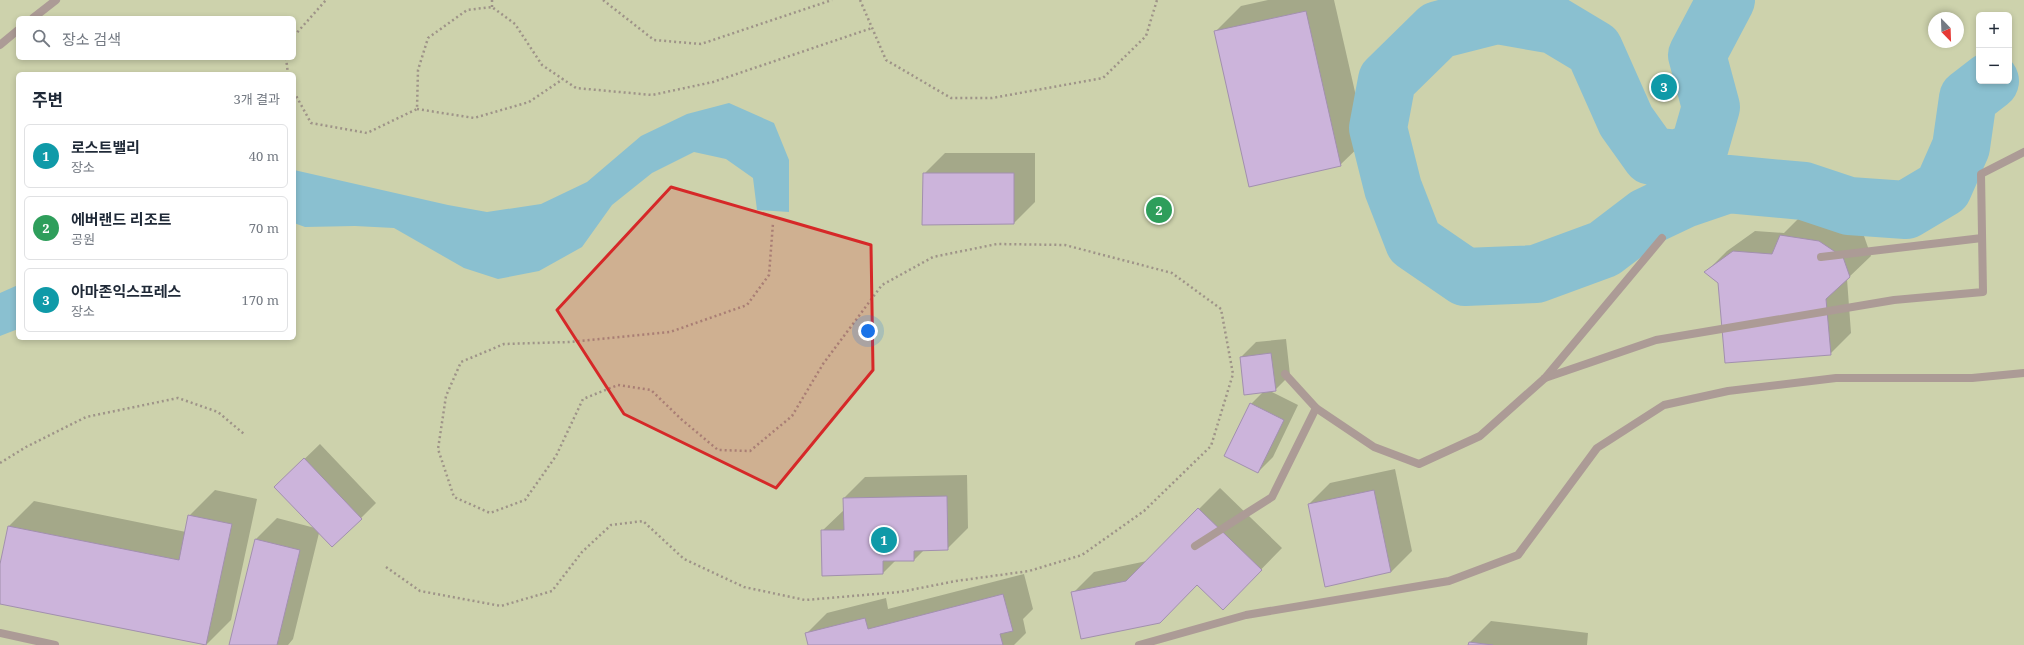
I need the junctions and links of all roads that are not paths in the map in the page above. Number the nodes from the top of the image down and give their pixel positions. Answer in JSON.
{"nodes":[{"id":1,"x":56,"y":0,"type":"edge"},
{"id":2,"x":36,"y":16,"type":"edge"},
{"id":3,"x":16,"y":32,"type":"edge"},
{"id":4,"x":0,"y":45,"type":"edge"},
{"id":5,"x":2024,"y":152,"type":"edge"},
{"id":6,"x":1662,"y":238,"type":"dead end"},
{"id":7,"x":1982,"y":238,"type":"junction"},
{"id":8,"x":1821,"y":257,"type":"dead end"},
{"id":9,"x":2024,"y":373,"type":"edge"},
{"id":10,"x":1285,"y":374,"type":"dead end"},
{"id":11,"x":1545,"y":378,"type":"junction"},
{"id":12,"x":1316,"y":408,"type":"junction"},
{"id":13,"x":1195,"y":546,"type":"dead end"},
{"id":14,"x":0,"y":633,"type":"edge"},
{"id":15,"x":55,"y":645,"type":"edge"},
{"id":16,"x":1139,"y":645,"type":"edge"}],
"edges":[{"from":1,"to":2,"type":"street"},
{"from":3,"to":4,"type":"street"},
{"from":5,"to":7,"type":"street"},
{"from":6,"to":11,"type":"street"},
{"from":7,"to":8,"type":"street"},
{"from":7,"to":11,"type":"street"},
{"from":9,"to":16,"type":"street"},
{"from":10,"to":12,"type":"street"},
{"from":11,"to":12,"type":"street"},
{"from":12,"to":13,"type":"street"},
{"from":14,"to":15,"type":"street"}]}
